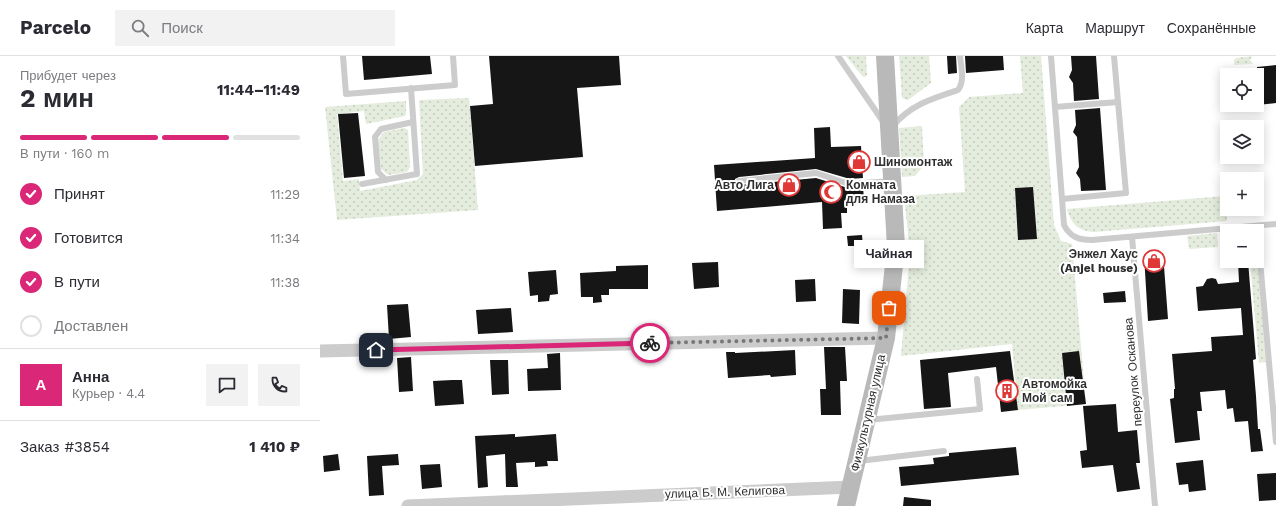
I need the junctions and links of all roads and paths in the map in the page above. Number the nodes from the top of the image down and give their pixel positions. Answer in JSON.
{"nodes":[{"id":1,"x":342,"y":56,"type":"edge"},
{"id":2,"x":453,"y":56,"type":"edge"},
{"id":3,"x":838,"y":56,"type":"edge"},
{"id":4,"x":885,"y":56,"type":"edge"},
{"id":5,"x":960,"y":56,"type":"edge"},
{"id":6,"x":1051,"y":56,"type":"edge"},
{"id":7,"x":1114,"y":56,"type":"edge"},
{"id":8,"x":411,"y":88,"type":"junction"},
{"id":9,"x":1118,"y":102,"type":"junction"},
{"id":10,"x":1055,"y":107,"type":"junction"},
{"id":11,"x":413,"y":122,"type":"junction"},
{"id":12,"x":889,"y":131,"type":"junction"},
{"id":13,"x":386,"y":180,"type":"junction"},
{"id":14,"x":738,"y":181,"type":"dead end"},
{"id":15,"x":892,"y":181,"type":"junction"},
{"id":16,"x":362,"y":184,"type":"dead end"},
{"id":17,"x":1062,"y":199,"type":"junction"},
{"id":18,"x":1276,"y":224,"type":"edge"},
{"id":19,"x":1264,"y":225,"type":"edge"},
{"id":20,"x":1220,"y":229,"type":"edge"},
{"id":21,"x":1132,"y":237,"type":"junction"},
{"id":22,"x":1261,"y":268,"type":"edge"},
{"id":23,"x":886,"y":338,"type":"junction"},
{"id":24,"x":320,"y":351,"type":"edge"},
{"id":25,"x":977,"y":379,"type":"dead end"},
{"id":26,"x":867,"y":420,"type":"junction"},
{"id":27,"x":1276,"y":442,"type":"edge"},
{"id":28,"x":944,"y":451,"type":"dead end"},
{"id":29,"x":857,"y":461,"type":"junction"},
{"id":30,"x":851,"y":487,"type":"junction"},
{"id":31,"x":408,"y":506,"type":"edge"},
{"id":32,"x":846,"y":506,"type":"edge"},
{"id":33,"x":1155,"y":506,"type":"edge"}],
"edges":[{"from":1,"to":8,"type":"lane"},
{"from":2,"to":8,"type":"lane"},
{"from":3,"to":12,"type":"lane"},
{"from":4,"to":12,"type":"main road","name":"Физкультурная улица"},
{"from":5,"to":12,"type":"lane"},
{"from":6,"to":10,"type":"lane"},
{"from":7,"to":9,"type":"lane"},
{"from":8,"to":11,"type":"lane"},
{"from":9,"to":10,"type":"lane"},
{"from":9,"to":17,"type":"lane"},
{"from":10,"to":17,"type":"lane"},
{"from":11,"to":13,"type":"lane"},
{"from":11,"to":13,"type":"lane"},
{"from":12,"to":15,"type":"main road","name":"Физкультурная улица"},
{"from":13,"to":16,"type":"lane"},
{"from":14,"to":15,"type":"lane"},
{"from":15,"to":23,"type":"main road","name":"Физкультурная улица"},
{"from":17,"to":21,"type":"lane"},
{"from":18,"to":19,"type":"lane"},
{"from":20,"to":21,"type":"lane"},
{"from":21,"to":33,"type":"lane","name":"переулок Осканова"},
{"from":22,"to":27,"type":"lane"},
{"from":23,"to":24,"type":"street"},
{"from":23,"to":26,"type":"main road","name":"Физкультурная улица"},
{"from":25,"to":26,"type":"lane"},
{"from":26,"to":29,"type":"main road","name":"Физкультурная улица"},
{"from":28,"to":29,"type":"lane"},
{"from":29,"to":30,"type":"main road","name":"Физкультурная улица"},
{"from":30,"to":31,"type":"street","name":"улица Б. М. Келигова"},
{"from":30,"to":32,"type":"main road","name":"Физкультурная улица"}]}
